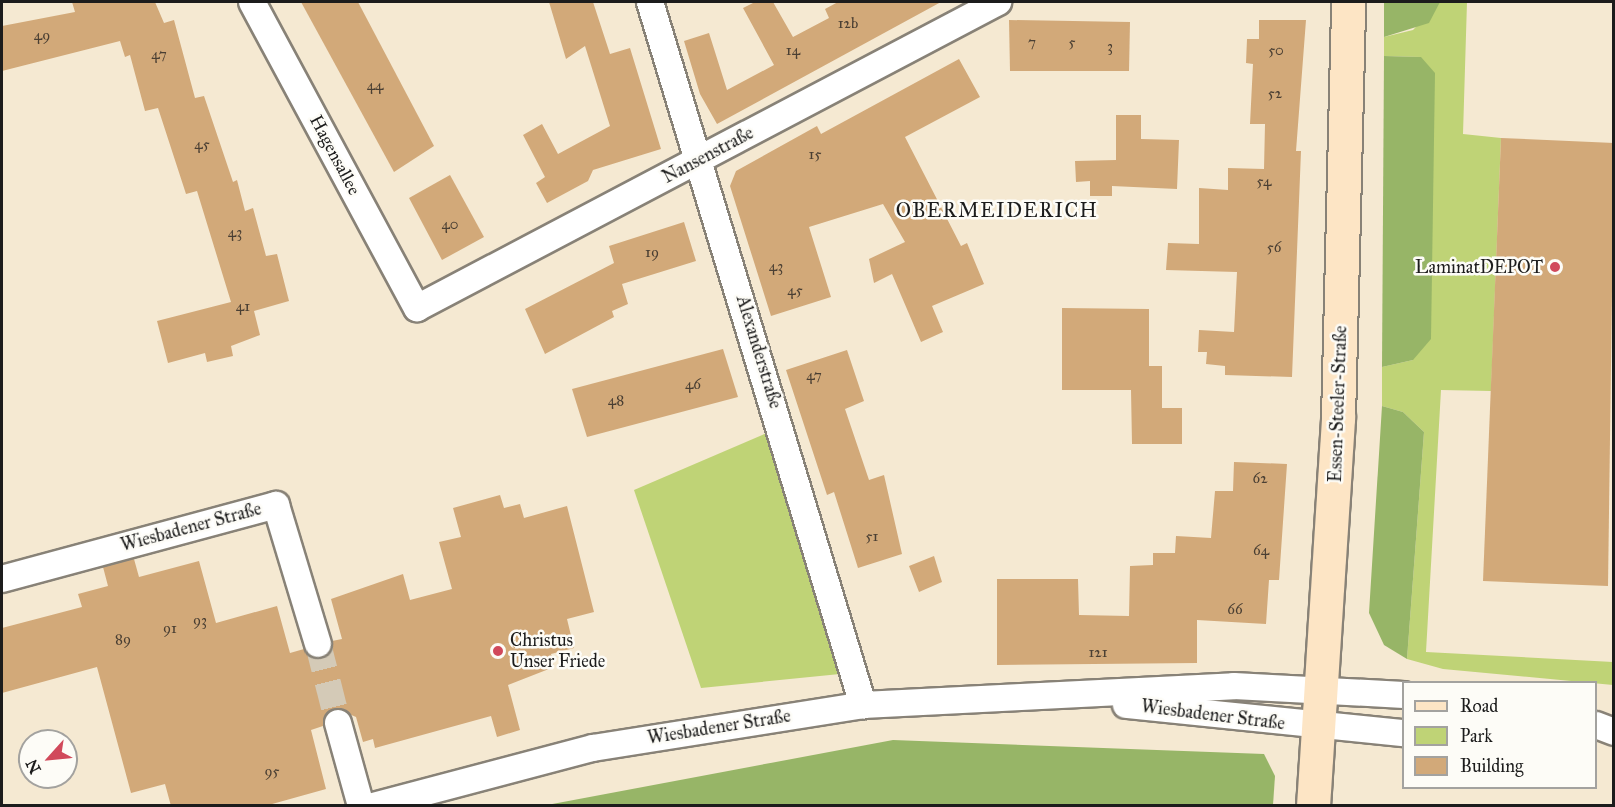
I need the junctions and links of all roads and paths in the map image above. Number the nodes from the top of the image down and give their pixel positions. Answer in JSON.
{"nodes":[{"id":1,"x":252,"y":2,"type":"edge"},
{"id":2,"x":650,"y":2,"type":"edge"},
{"id":3,"x":998,"y":2,"type":"edge"},
{"id":4,"x":1348,"y":2,"type":"edge"},
{"id":5,"x":701,"y":159,"type":"junction"},
{"id":6,"x":417,"y":308,"type":"joint"},
{"id":7,"x":2,"y":579,"type":"edge"},
{"id":8,"x":318,"y":644,"type":"tunnel mouth"},
{"id":9,"x":1322,"y":690,"type":"junction"},
{"id":10,"x":1402,"y":695,"type":"edge"},
{"id":11,"x":1072,"y":698,"type":"junction"},
{"id":12,"x":863,"y":705,"type":"junction"},
{"id":13,"x":338,"y":723,"type":"tunnel mouth"},
{"id":14,"x":1597,"y":725,"type":"edge"},
{"id":15,"x":1320,"y":726,"type":"junction"},
{"id":16,"x":1614,"y":732,"type":"edge"},
{"id":17,"x":1402,"y":733,"type":"edge"},
{"id":18,"x":1597,"y":745,"type":"edge"},
{"id":19,"x":1614,"y":746,"type":"edge"},
{"id":20,"x":362,"y":806,"type":"edge"},
{"id":21,"x":373,"y":806,"type":"edge"},
{"id":22,"x":1313,"y":806,"type":"edge"}],
"edges":[{"from":1,"to":6,"type":"street","name":"Hagensallee"},
{"from":2,"to":5,"type":"street","name":"Alexanderstraße"},
{"from":3,"to":5,"type":"street","name":"Nansenstraße"},
{"from":4,"to":9,"type":"main road","name":"Essen-Steeler-Straße"},
{"from":5,"to":6,"type":"street","name":"Nansenstraße"},
{"from":5,"to":12,"type":"street","name":"Alexanderstraße"},
{"from":7,"to":8,"type":"street","name":"Wiesbadener Straße"},
{"from":9,"to":10,"type":"street","name":"Wiesbadener Straße"},
{"from":9,"to":11,"type":"street","name":"Wiesbadener Straße"},
{"from":9,"to":15,"type":"main road","name":"Essen-Steeler-Straße"},
{"from":11,"to":12,"type":"street","name":"Wiesbadener Straße"},
{"from":11,"to":15,"type":"street","name":"Wiesbadener Straße"},
{"from":12,"to":21,"type":"street","name":"Wiesbadener Straße"},
{"from":13,"to":20,"type":"street"},
{"from":14,"to":16,"type":"street"},
{"from":15,"to":17,"type":"street","name":"Wiesbadener Straße"},
{"from":15,"to":22,"type":"main road","name":"Essen-Steeler-Straße"},
{"from":18,"to":19,"type":"street"}]}
